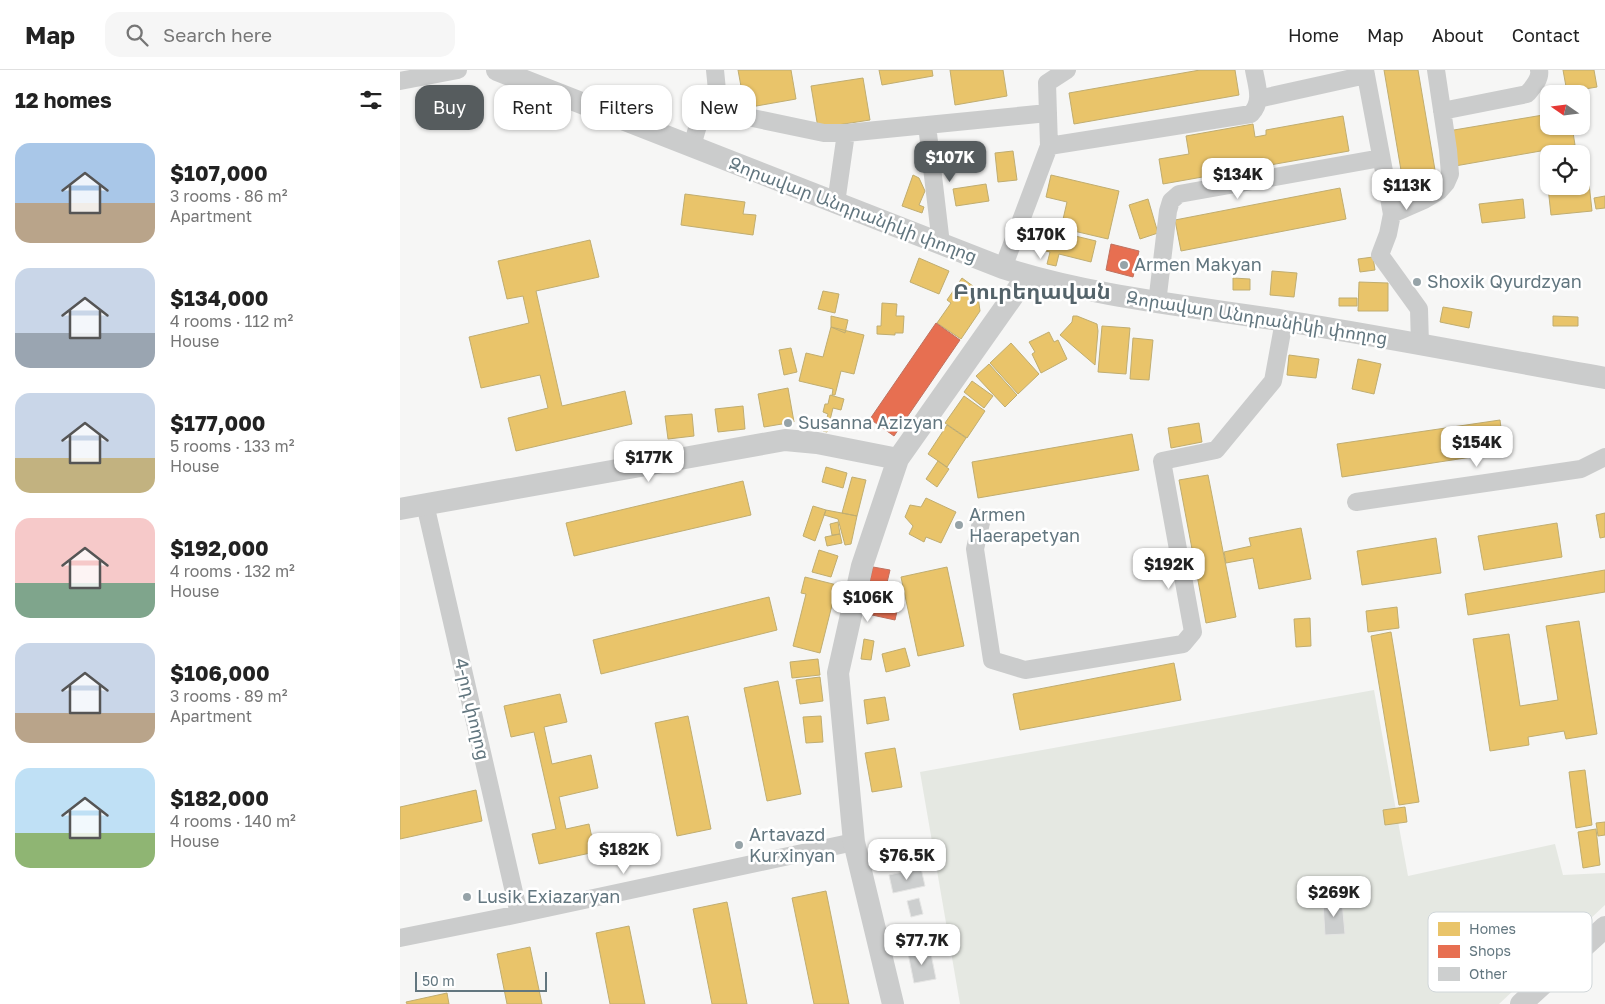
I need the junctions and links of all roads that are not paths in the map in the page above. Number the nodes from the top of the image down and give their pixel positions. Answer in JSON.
{"nodes":[{"id":1,"x":458,"y":70,"type":"edge"},
{"id":2,"x":497,"y":70,"type":"edge"},
{"id":3,"x":715,"y":70,"type":"edge"},
{"id":4,"x":1067,"y":70,"type":"edge"},
{"id":5,"x":1254,"y":70,"type":"edge"},
{"id":6,"x":1436,"y":70,"type":"edge"},
{"id":7,"x":1539,"y":70,"type":"edge"},
{"id":8,"x":1365,"y":73,"type":"edge"},
{"id":9,"x":400,"y":81,"type":"edge"},
{"id":10,"x":717,"y":85,"type":"edge"},
{"id":11,"x":1258,"y":99,"type":"junction"},
{"id":12,"x":1442,"y":111,"type":"junction"},
{"id":13,"x":1048,"y":113,"type":"junction"},
{"id":14,"x":756,"y":119,"type":"edge"},
{"id":15,"x":927,"y":126,"type":"junction"},
{"id":16,"x":697,"y":130,"type":"edge"},
{"id":17,"x":846,"y":134,"type":"junction"},
{"id":18,"x":692,"y":146,"type":"junction"},
{"id":19,"x":1049,"y":146,"type":"junction"},
{"id":20,"x":1381,"y":158,"type":"junction"},
{"id":21,"x":836,"y":203,"type":"junction"},
{"id":22,"x":1392,"y":214,"type":"junction"},
{"id":23,"x":941,"y":244,"type":"junction"},
{"id":24,"x":1002,"y":268,"type":"junction"},
{"id":25,"x":1027,"y":276,"type":"junction"},
{"id":26,"x":1157,"y":303,"type":"junction"},
{"id":27,"x":1284,"y":321,"type":"junction"},
{"id":28,"x":1420,"y":345,"type":"junction"},
{"id":29,"x":1605,"y":378,"type":"edge"},
{"id":30,"x":1605,"y":457,"type":"edge"},
{"id":31,"x":898,"y":459,"type":"junction"},
{"id":32,"x":1356,"y":502,"type":"dead end"},
{"id":33,"x":425,"y":504,"type":"junction"},
{"id":34,"x":400,"y":509,"type":"edge"},
{"id":35,"x":982,"y":518,"type":"dead end"},
{"id":36,"x":854,"y":842,"type":"junction"},
{"id":37,"x":519,"y":914,"type":"junction"},
{"id":38,"x":1605,"y":927,"type":"edge"},
{"id":39,"x":400,"y":938,"type":"edge"},
{"id":40,"x":1592,"y":939,"type":"edge"},
{"id":41,"x":1534,"y":992,"type":"edge"},
{"id":42,"x":893,"y":1004,"type":"edge"},
{"id":43,"x":1521,"y":1004,"type":"edge"}],
"edges":[{"from":1,"to":9,"type":"street"},
{"from":2,"to":18,"type":"street","name":"Զորավար Անդրանիկի փողոց"},
{"from":3,"to":10,"type":"street"},
{"from":4,"to":13,"type":"street"},
{"from":5,"to":11,"type":"street"},
{"from":6,"to":12,"type":"street"},
{"from":7,"to":12,"type":"street"},
{"from":8,"to":11,"type":"street"},
{"from":8,"to":20,"type":"street"},
{"from":11,"to":19,"type":"street"},
{"from":12,"to":22,"type":"street"},
{"from":13,"to":15,"type":"street"},
{"from":13,"to":19,"type":"street"},
{"from":14,"to":17,"type":"street"},
{"from":15,"to":17,"type":"street"},
{"from":15,"to":23,"type":"street"},
{"from":16,"to":18,"type":"street"},
{"from":17,"to":21,"type":"street"},
{"from":18,"to":21,"type":"street","name":"Զորավար Անդրանիկի փողոց"},
{"from":19,"to":24,"type":"street"},
{"from":20,"to":22,"type":"street"},
{"from":20,"to":26,"type":"street"},
{"from":21,"to":23,"type":"street","name":"Զորավար Անդրանիկի փողոց"},
{"from":22,"to":28,"type":"street"},
{"from":23,"to":24,"type":"street","name":"Զորավար Անդրանիկի փողոց"},
{"from":24,"to":25,"type":"street","name":"Զորավար Անդրանիկի փողոց"},
{"from":25,"to":26,"type":"street","name":"Զորավար Անդրանիկի փողոց"},
{"from":25,"to":31,"type":"street"},
{"from":26,"to":27,"type":"street","name":"Զորավար Անդրանիկի փողոց"},
{"from":27,"to":28,"type":"street","name":"Զորավար Անդրանիկի փողոց"},
{"from":27,"to":35,"type":"street"},
{"from":28,"to":29,"type":"street","name":"Զորավար Անդրանիկի փողոց"},
{"from":30,"to":32,"type":"street"},
{"from":31,"to":33,"type":"street"},
{"from":31,"to":36,"type":"street"},
{"from":33,"to":34,"type":"street"},
{"from":33,"to":37,"type":"street","name":"4-րդ փողոց"},
{"from":36,"to":37,"type":"street"},
{"from":36,"to":42,"type":"street"},
{"from":37,"to":39,"type":"street"},
{"from":38,"to":40,"type":"street"},
{"from":41,"to":43,"type":"street"}]}
